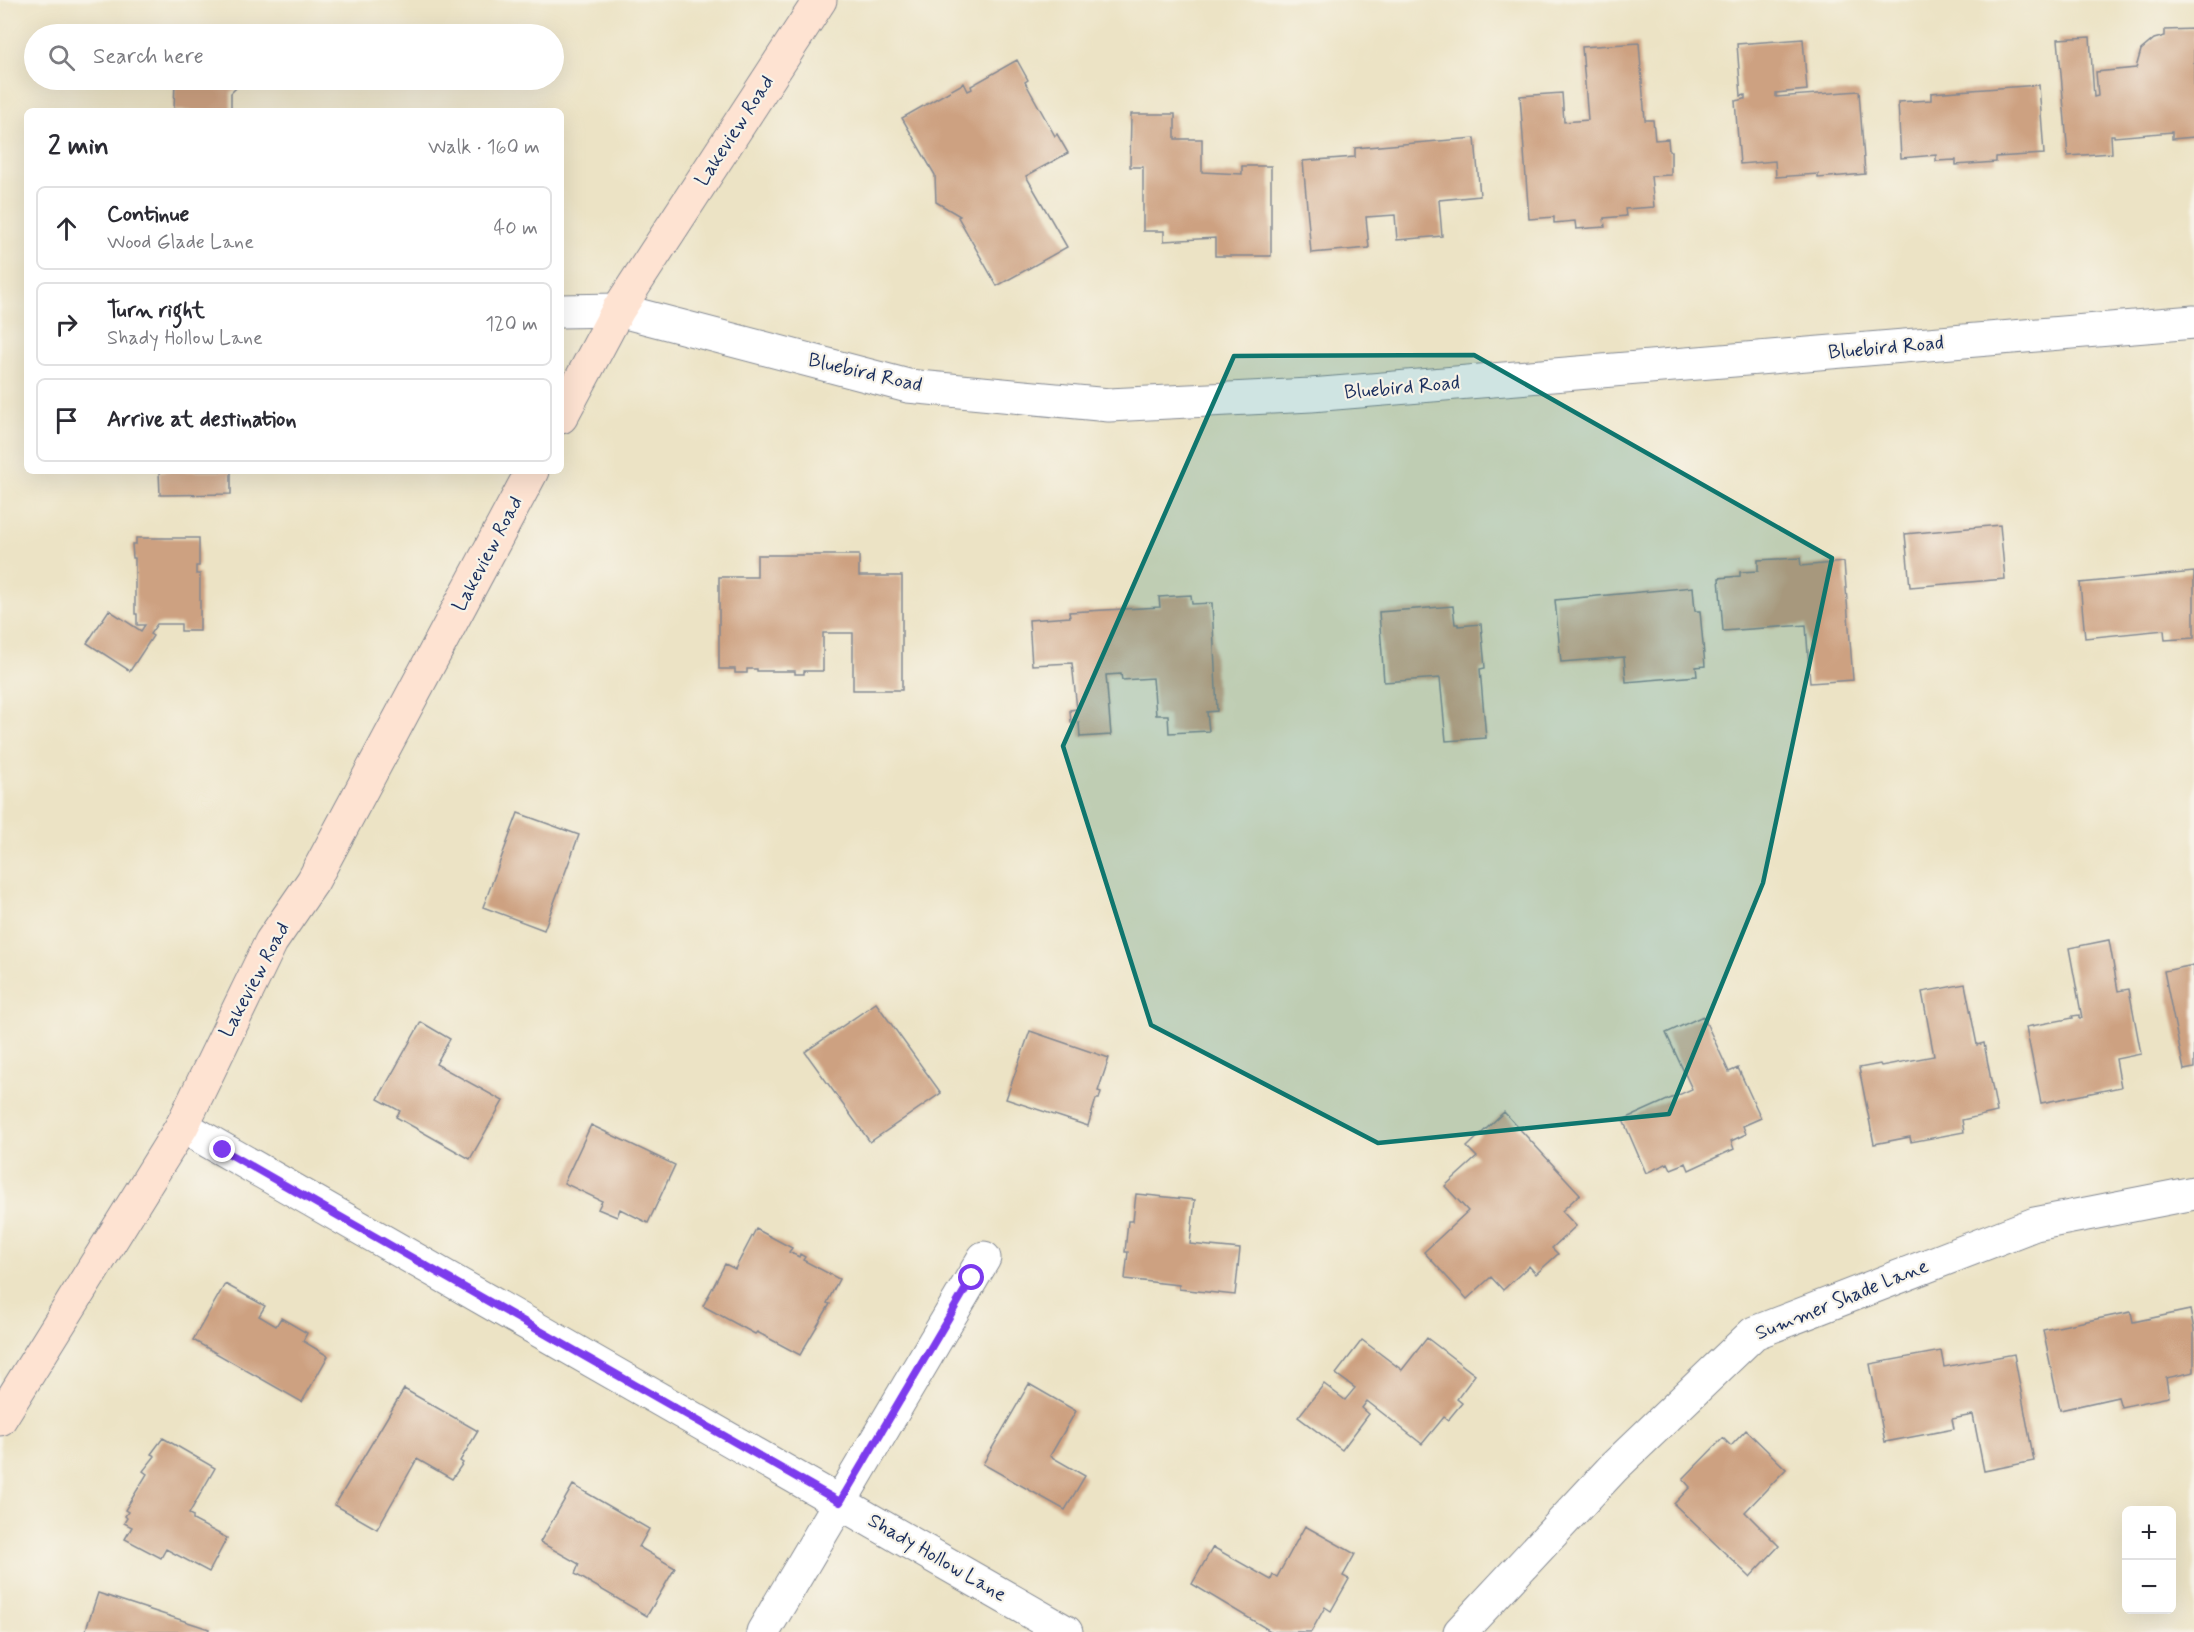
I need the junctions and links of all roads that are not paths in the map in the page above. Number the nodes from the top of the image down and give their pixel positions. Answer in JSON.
{"nodes":[{"id":1,"x":820,"y":0,"type":"edge"},
{"id":2,"x":618,"y":310,"type":"junction"},
{"id":3,"x":564,"y":311,"type":"edge"},
{"id":4,"x":2194,"y":322,"type":"edge"},
{"id":5,"x":564,"y":411,"type":"edge"},
{"id":6,"x":530,"y":474,"type":"edge"},
{"id":7,"x":182,"y":1126,"type":"junction"},
{"id":8,"x":2194,"y":1193,"type":"edge"},
{"id":9,"x":984,"y":1258,"type":"dead end"},
{"id":10,"x":0,"y":1419,"type":"edge"},
{"id":11,"x":840,"y":1502,"type":"junction"},
{"id":12,"x":763,"y":1632,"type":"edge"},
{"id":13,"x":1066,"y":1632,"type":"edge"},
{"id":14,"x":1460,"y":1632,"type":"edge"}],
"edges":[{"from":1,"to":2,"type":"street","name":"Lakeview Road"},
{"from":2,"to":3,"type":"street","name":"Bluebird Road"},
{"from":2,"to":4,"type":"street","name":"Bluebird Road"},
{"from":2,"to":5,"type":"street","name":"Lakeview Road"},
{"from":6,"to":7,"type":"street","name":"Lakeview Road"},
{"from":7,"to":10,"type":"street","name":"Lakeview Road"},
{"from":7,"to":11,"type":"street","name":"Shady Hollow Lane"},
{"from":8,"to":14,"type":"street","name":"Summer Shade Lane"},
{"from":9,"to":11,"type":"street"},
{"from":11,"to":12,"type":"street"},
{"from":11,"to":13,"type":"street","name":"Shady Hollow Lane"}]}
